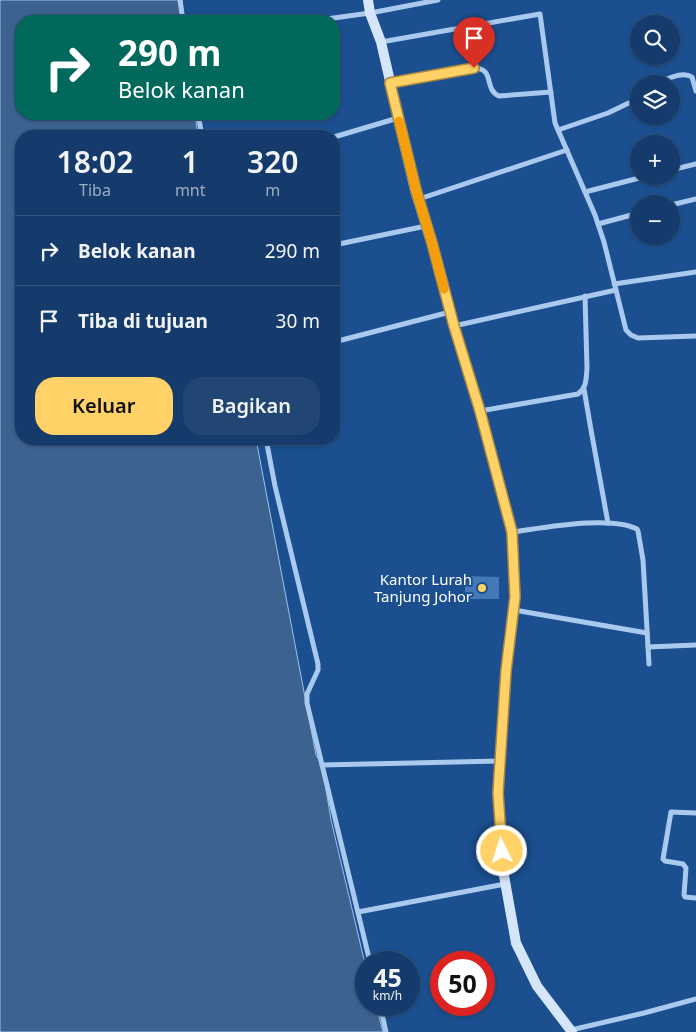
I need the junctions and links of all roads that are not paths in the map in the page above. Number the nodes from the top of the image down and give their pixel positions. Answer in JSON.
{"nodes":[{"id":1,"x":180,"y":0,"type":"edge"},
{"id":2,"x":368,"y":0,"type":"edge"},
{"id":3,"x":438,"y":0,"type":"edge"},
{"id":4,"x":370,"y":13,"type":"junction"},
{"id":5,"x":182,"y":15,"type":"edge"},
{"id":6,"x":340,"y":17,"type":"edge"},
{"id":7,"x":381,"y":42,"type":"junction"},
{"id":8,"x":680,"y":76,"type":"edge"},
{"id":9,"x":390,"y":83,"type":"junction"},
{"id":10,"x":696,"y":91,"type":"edge"},
{"id":11,"x":550,"y":92,"type":"junction"},
{"id":12,"x":630,"y":102,"type":"edge"},
{"id":13,"x":398,"y":118,"type":"junction"},
{"id":14,"x":558,"y":130,"type":"junction"},
{"id":15,"x":340,"y":135,"type":"edge"},
{"id":16,"x":567,"y":150,"type":"junction"},
{"id":17,"x":696,"y":164,"type":"edge"},
{"id":18,"x":680,"y":168,"type":"edge"},
{"id":19,"x":630,"y":181,"type":"edge"},
{"id":20,"x":585,"y":192,"type":"junction"},
{"id":21,"x":419,"y":199,"type":"junction"},
{"id":22,"x":696,"y":199,"type":"edge"},
{"id":23,"x":680,"y":203,"type":"edge"},
{"id":24,"x":630,"y":215,"type":"edge"},
{"id":25,"x":598,"y":224,"type":"junction"},
{"id":26,"x":427,"y":226,"type":"junction"},
{"id":27,"x":340,"y":244,"type":"edge"},
{"id":28,"x":696,"y":272,"type":"edge"},
{"id":29,"x":615,"y":287,"type":"junction"},
{"id":30,"x":585,"y":296,"type":"junction"},
{"id":31,"x":451,"y":312,"type":"junction"},
{"id":32,"x":454,"y":326,"type":"junction"},
{"id":33,"x":696,"y":336,"type":"edge"},
{"id":34,"x":340,"y":340,"type":"edge"},
{"id":35,"x":584,"y":389,"type":"junction"},
{"id":36,"x":480,"y":411,"type":"junction"},
{"id":37,"x":267,"y":445,"type":"edge"},
{"id":38,"x":608,"y":523,"type":"junction"},
{"id":39,"x":512,"y":532,"type":"junction"},
{"id":40,"x":514,"y":610,"type":"junction"},
{"id":41,"x":647,"y":633,"type":"junction"},
{"id":42,"x":696,"y":645,"type":"edge"},
{"id":43,"x":648,"y":647,"type":"junction"},
{"id":44,"x":649,"y":664,"type":"dead end"},
{"id":45,"x":500,"y":761,"type":"junction"},
{"id":46,"x":322,"y":765,"type":"junction"},
{"id":47,"x":696,"y":813,"type":"edge"},
{"id":48,"x":506,"y":884,"type":"junction"},
{"id":49,"x":696,"y":898,"type":"edge"},
{"id":50,"x":358,"y":912,"type":"junction"},
{"id":51,"x":367,"y":951,"type":"edge"},
{"id":52,"x":696,"y":999,"type":"edge"},
{"id":53,"x":382,"y":1016,"type":"edge"},
{"id":54,"x":571,"y":1031,"type":"edge"},
{"id":55,"x":386,"y":1032,"type":"edge"}],
"edges":[{"from":1,"to":5,"type":"street"},
{"from":2,"to":4,"type":"main road"},
{"from":3,"to":4,"type":"street"},
{"from":4,"to":6,"type":"street"},
{"from":4,"to":7,"type":"main road"},
{"from":7,"to":9,"type":"main road"},
{"from":7,"to":11,"type":"street"},
{"from":8,"to":10,"type":"street"},
{"from":9,"to":11,"type":"street"},
{"from":9,"to":13,"type":"main road"},
{"from":11,"to":14,"type":"street"},
{"from":12,"to":14,"type":"street"},
{"from":13,"to":15,"type":"street"},
{"from":13,"to":21,"type":"main road"},
{"from":14,"to":16,"type":"street"},
{"from":16,"to":20,"type":"street"},
{"from":16,"to":21,"type":"street"},
{"from":17,"to":18,"type":"street"},
{"from":19,"to":20,"type":"street"},
{"from":20,"to":25,"type":"street"},
{"from":21,"to":26,"type":"main road"},
{"from":22,"to":23,"type":"street"},
{"from":24,"to":25,"type":"street"},
{"from":25,"to":29,"type":"street"},
{"from":26,"to":27,"type":"street"},
{"from":26,"to":31,"type":"main road"},
{"from":28,"to":29,"type":"street"},
{"from":29,"to":30,"type":"street"},
{"from":29,"to":33,"type":"street"},
{"from":30,"to":32,"type":"street"},
{"from":30,"to":35,"type":"street"},
{"from":31,"to":32,"type":"main road"},
{"from":31,"to":34,"type":"street"},
{"from":32,"to":36,"type":"main road"},
{"from":35,"to":36,"type":"street"},
{"from":35,"to":38,"type":"street"},
{"from":36,"to":39,"type":"main road"},
{"from":37,"to":46,"type":"street"},
{"from":38,"to":39,"type":"street"},
{"from":38,"to":41,"type":"street"},
{"from":39,"to":40,"type":"main road"},
{"from":40,"to":41,"type":"street"},
{"from":40,"to":45,"type":"main road"},
{"from":41,"to":43,"type":"street"},
{"from":42,"to":43,"type":"street"},
{"from":43,"to":44,"type":"street"},
{"from":45,"to":46,"type":"street"},
{"from":45,"to":48,"type":"main road"},
{"from":46,"to":50,"type":"street"},
{"from":47,"to":49,"type":"street"},
{"from":48,"to":50,"type":"street"},
{"from":48,"to":54,"type":"main road"},
{"from":50,"to":51,"type":"street"},
{"from":52,"to":54,"type":"street"},
{"from":53,"to":55,"type":"street"}]}
